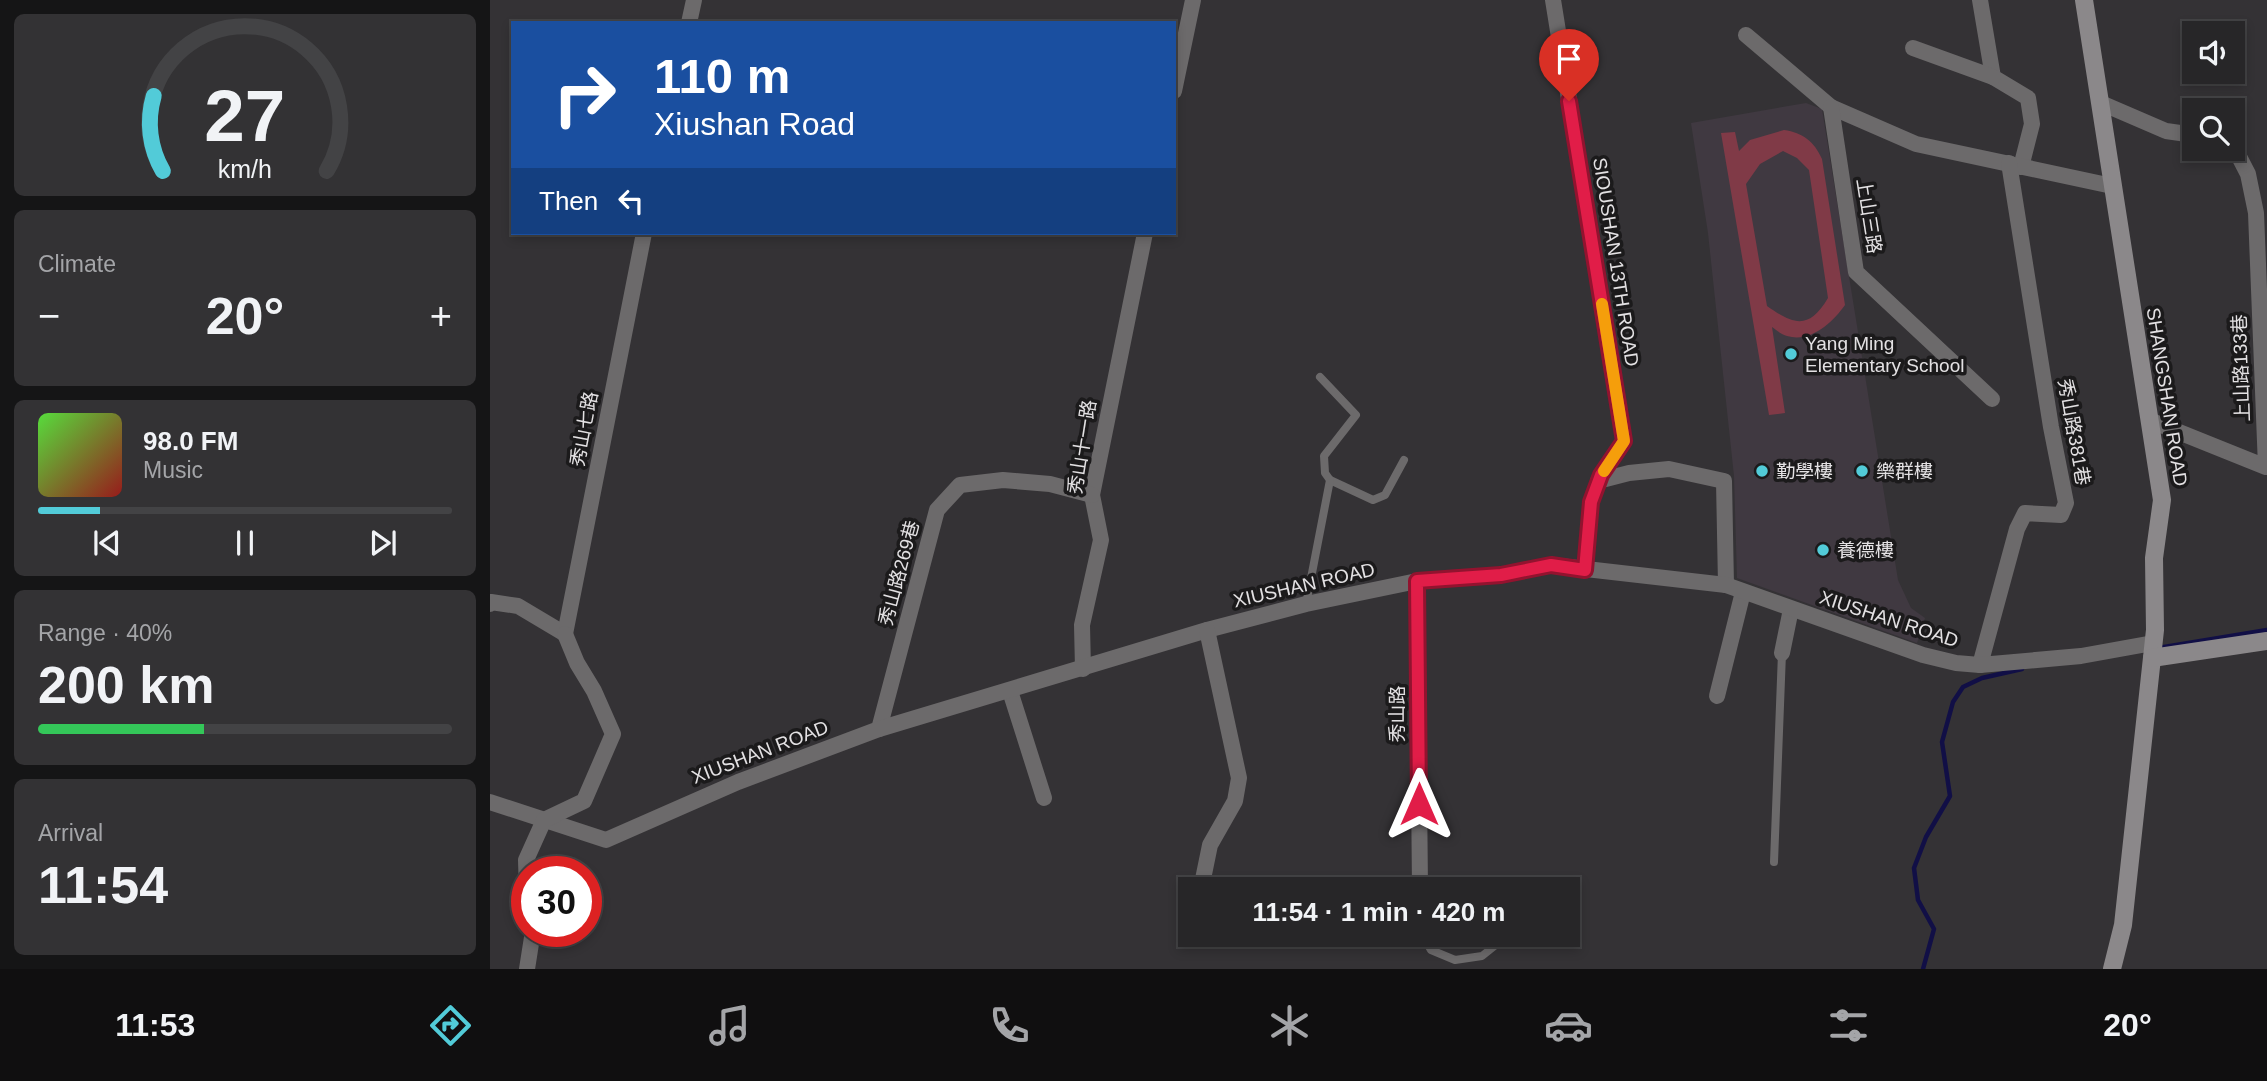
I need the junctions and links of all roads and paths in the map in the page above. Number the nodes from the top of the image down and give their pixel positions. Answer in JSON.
{"nodes":[{"id":1,"x":694,"y":0,"type":"edge"},
{"id":2,"x":1193,"y":0,"type":"edge"},
{"id":3,"x":1553,"y":0,"type":"edge"},
{"id":4,"x":1980,"y":0,"type":"edge"},
{"id":5,"x":2084,"y":0,"type":"edge"},
{"id":6,"x":689,"y":21,"type":"edge"},
{"id":7,"x":1746,"y":35,"type":"dead end"},
{"id":8,"x":1913,"y":48,"type":"dead end"},
{"id":9,"x":1993,"y":77,"type":"junction"},
{"id":10,"x":1176,"y":81,"type":"edge"},
{"id":11,"x":2101,"y":103,"type":"junction"},
{"id":12,"x":1831,"y":107,"type":"junction"},
{"id":13,"x":2182,"y":133,"type":"edge"},
{"id":14,"x":2241,"y":161,"type":"edge"},
{"id":15,"x":2015,"y":165,"type":"junction"},
{"id":16,"x":2112,"y":186,"type":"junction"},
{"id":17,"x":644,"y":235,"type":"edge"},
{"id":18,"x":1145,"y":235,"type":"edge"},
{"id":19,"x":1320,"y":377,"type":"dead end"},
{"id":20,"x":1992,"y":399,"type":"dead end"},
{"id":21,"x":2149,"y":420,"type":"junction"},
{"id":22,"x":1404,"y":460,"type":"dead end"},
{"id":23,"x":1330,"y":480,"type":"junction"},
{"id":24,"x":1598,"y":481,"type":"junction"},
{"id":25,"x":1092,"y":495,"type":"junction"},
{"id":26,"x":1585,"y":570,"type":"junction"},
{"id":27,"x":1417,"y":581,"type":"junction"},
{"id":28,"x":1726,"y":585,"type":"junction"},
{"id":29,"x":1743,"y":592,"type":"junction"},
{"id":30,"x":490,"y":604,"type":"edge"},
{"id":31,"x":1306,"y":604,"type":"junction"},
{"id":32,"x":1791,"y":609,"type":"junction"},
{"id":33,"x":1206,"y":630,"type":"junction"},
{"id":34,"x":565,"y":634,"type":"junction"},
{"id":35,"x":2267,"y":641,"type":"edge"},
{"id":36,"x":2153,"y":650,"type":"junction"},
{"id":37,"x":1782,"y":653,"type":"joint"},
{"id":38,"x":1980,"y":665,"type":"junction"},
{"id":39,"x":1083,"y":669,"type":"junction"},
{"id":40,"x":1010,"y":691,"type":"junction"},
{"id":41,"x":1717,"y":696,"type":"dead end"},
{"id":42,"x":879,"y":729,"type":"junction"},
{"id":43,"x":1044,"y":798,"type":"dead end"},
{"id":44,"x":490,"y":802,"type":"edge"},
{"id":45,"x":544,"y":820,"type":"junction"},
{"id":46,"x":528,"y":856,"type":"edge"},
{"id":47,"x":1774,"y":862,"type":"dead end"},
{"id":48,"x":1203,"y":877,"type":"edge"},
{"id":49,"x":1420,"y":877,"type":"edge"},
{"id":50,"x":530,"y":947,"type":"edge"},
{"id":51,"x":1429,"y":947,"type":"edge"},
{"id":52,"x":1493,"y":947,"type":"edge"},
{"id":53,"x":527,"y":969,"type":"edge"},
{"id":54,"x":2112,"y":969,"type":"edge"}],
"edges":[{"from":1,"to":6,"type":"street"},
{"from":2,"to":10,"type":"street"},
{"from":3,"to":24,"type":"street","name":"SIOUSHAN 13TH ROAD"},
{"from":4,"to":9,"type":"street"},
{"from":5,"to":11,"type":"street","name":"SHANGSHAN ROAD"},
{"from":7,"to":12,"type":"street"},
{"from":8,"to":9,"type":"street"},
{"from":9,"to":15,"type":"street"},
{"from":11,"to":13,"type":"street"},
{"from":11,"to":16,"type":"street","name":"SHANGSHAN ROAD"},
{"from":12,"to":15,"type":"street"},
{"from":12,"to":20,"type":"street","name":"上山三路"},
{"from":14,"to":21,"type":"street","name":"上山路133巷"},
{"from":15,"to":16,"type":"street"},
{"from":15,"to":38,"type":"street","name":"秀山路381巷"},
{"from":16,"to":21,"type":"street","name":"SHANGSHAN ROAD"},
{"from":17,"to":34,"type":"street","name":"秀山七路"},
{"from":18,"to":25,"type":"street","name":"秀山十一路"},
{"from":19,"to":23,"type":"lane"},
{"from":21,"to":36,"type":"street","name":"SHANGSHAN ROAD"},
{"from":22,"to":23,"type":"lane"},
{"from":23,"to":31,"type":"lane"},
{"from":24,"to":26,"type":"street","name":"SIOUSHAN 13TH ROAD"},
{"from":24,"to":28,"type":"street"},
{"from":25,"to":39,"type":"street","name":"秀山十一路"},
{"from":25,"to":42,"type":"street","name":"秀山路269巷"},
{"from":26,"to":27,"type":"street","name":"XIUSHAN ROAD"},
{"from":26,"to":28,"type":"street","name":"XIUSHAN ROAD"},
{"from":27,"to":31,"type":"street","name":"XIUSHAN ROAD"},
{"from":27,"to":49,"type":"street","name":"秀山路"},
{"from":28,"to":29,"type":"street","name":"XIUSHAN ROAD"},
{"from":29,"to":32,"type":"street","name":"XIUSHAN ROAD"},
{"from":29,"to":41,"type":"street"},
{"from":30,"to":34,"type":"street"},
{"from":31,"to":33,"type":"street","name":"XIUSHAN ROAD"},
{"from":32,"to":37,"type":"street"},
{"from":32,"to":38,"type":"street","name":"XIUSHAN ROAD"},
{"from":33,"to":39,"type":"street","name":"XIUSHAN ROAD"},
{"from":33,"to":48,"type":"street"},
{"from":34,"to":45,"type":"street"},
{"from":35,"to":36,"type":"street"},
{"from":36,"to":38,"type":"street","name":"XIUSHAN ROAD"},
{"from":36,"to":54,"type":"street","name":"SHANGSHAN ROAD"},
{"from":37,"to":47,"type":"lane"},
{"from":39,"to":40,"type":"street","name":"XIUSHAN ROAD"},
{"from":40,"to":42,"type":"street","name":"XIUSHAN ROAD"},
{"from":40,"to":43,"type":"street"},
{"from":42,"to":45,"type":"street","name":"XIUSHAN ROAD"},
{"from":44,"to":45,"type":"street","name":"XIUSHAN ROAD"},
{"from":45,"to":46,"type":"street"},
{"from":50,"to":53,"type":"street"},
{"from":51,"to":52,"type":"lane"}]}
